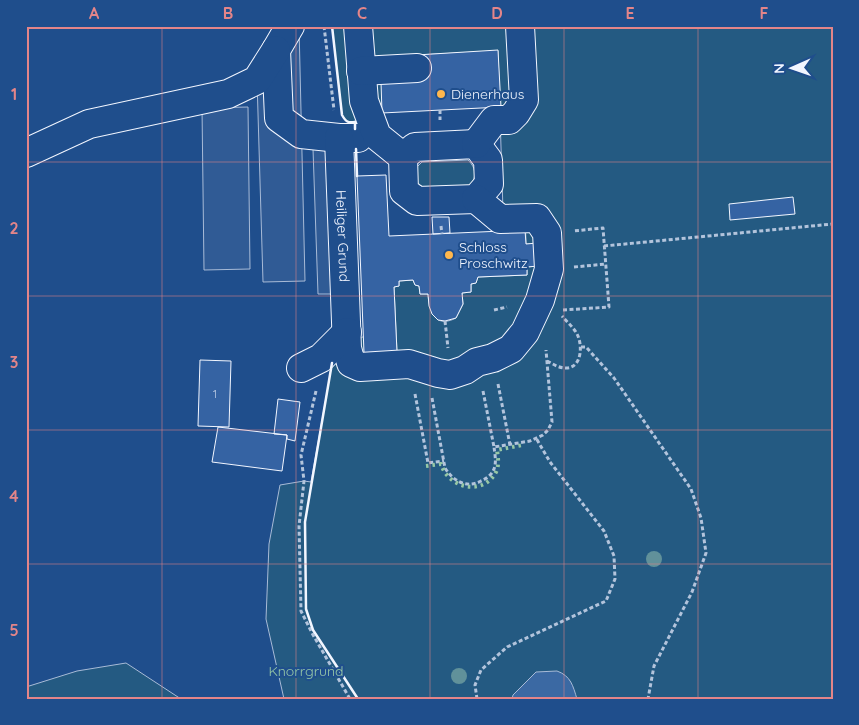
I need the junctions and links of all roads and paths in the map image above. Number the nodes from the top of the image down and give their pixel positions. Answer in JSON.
{"nodes":[{"id":1,"x":290,"y":26,"type":"edge"},
{"id":2,"x":324,"y":26,"type":"edge"},
{"id":3,"x":358,"y":26,"type":"edge"},
{"id":4,"x":520,"y":26,"type":"edge"},
{"id":5,"x":276,"y":50,"type":"junction"},
{"id":6,"x":417,"y":68,"type":"dead end"},
{"id":7,"x":360,"y":71,"type":"junction"},
{"id":8,"x":377,"y":136,"type":"junction"},
{"id":9,"x":339,"y":138,"type":"junction"},
{"id":10,"x":476,"y":144,"type":"junction"},
{"id":11,"x":26,"y":153,"type":"edge"},
{"id":12,"x":403,"y":157,"type":"junction"},
{"id":13,"x":476,"y":199,"type":"junction"},
{"id":14,"x":833,"y":224,"type":"edge"},
{"id":15,"x":547,"y":233,"type":"junction"},
{"id":16,"x":604,"y":246,"type":"junction"},
{"id":17,"x":445,"y":321,"type":"dead end"},
{"id":18,"x":347,"y":332,"type":"junction"},
{"id":19,"x":446,"y":336,"type":"dead end"},
{"id":20,"x":545,"y":343,"type":"dead end"},
{"id":21,"x":581,"y":346,"type":"junction"},
{"id":22,"x":485,"y":360,"type":"junction"},
{"id":23,"x":547,"y":361,"type":"junction"},
{"id":24,"x":311,"y":363,"type":"joint"},
{"id":25,"x":418,"y":366,"type":"junction"},
{"id":26,"x":536,"y":438,"type":"junction"},
{"id":27,"x":510,"y":445,"type":"junction"},
{"id":28,"x":494,"y":448,"type":"junction"},
{"id":29,"x":444,"y":461,"type":"junction"},
{"id":30,"x":350,"y":699,"type":"edge"},
{"id":31,"x":477,"y":699,"type":"edge"},
{"id":32,"x":648,"y":699,"type":"edge"}],
"edges":[{"from":1,"to":5,"type":"lane"},
{"from":2,"to":9,"type":"path"},
{"from":3,"to":7,"type":"lane"},
{"from":4,"to":10,"type":"lane"},
{"from":5,"to":9,"type":"lane"},
{"from":5,"to":11,"type":"lane"},
{"from":6,"to":7,"type":"lane"},
{"from":7,"to":8,"type":"lane"},
{"from":8,"to":9,"type":"lane"},
{"from":8,"to":12,"type":"lane"},
{"from":9,"to":18,"type":"lane","name":"Heiliger Grund"},
{"from":10,"to":12,"type":"lane"},
{"from":10,"to":13,"type":"lane"},
{"from":12,"to":13,"type":"lane"},
{"from":13,"to":15,"type":"lane"},
{"from":14,"to":16,"type":"path"},
{"from":15,"to":16,"type":"path"},
{"from":15,"to":22,"type":"lane"},
{"from":16,"to":21,"type":"path"},
{"from":17,"to":19,"type":"path"},
{"from":18,"to":24,"type":"lane"},
{"from":18,"to":25,"type":"lane","name":"Heiliger Grund"},
{"from":20,"to":23,"type":"path"},
{"from":21,"to":23,"type":"path"},
{"from":21,"to":32,"type":"path"},
{"from":22,"to":25,"type":"lane"},
{"from":22,"to":27,"type":"path"},
{"from":22,"to":28,"type":"path"},
{"from":23,"to":26,"type":"path"},
{"from":24,"to":30,"type":"path"},
{"from":25,"to":29,"type":"path"},
{"from":25,"to":29,"type":"path"},
{"from":26,"to":27,"type":"path"},
{"from":26,"to":31,"type":"path"},
{"from":27,"to":28,"type":"path"},
{"from":28,"to":29,"type":"path"}]}
